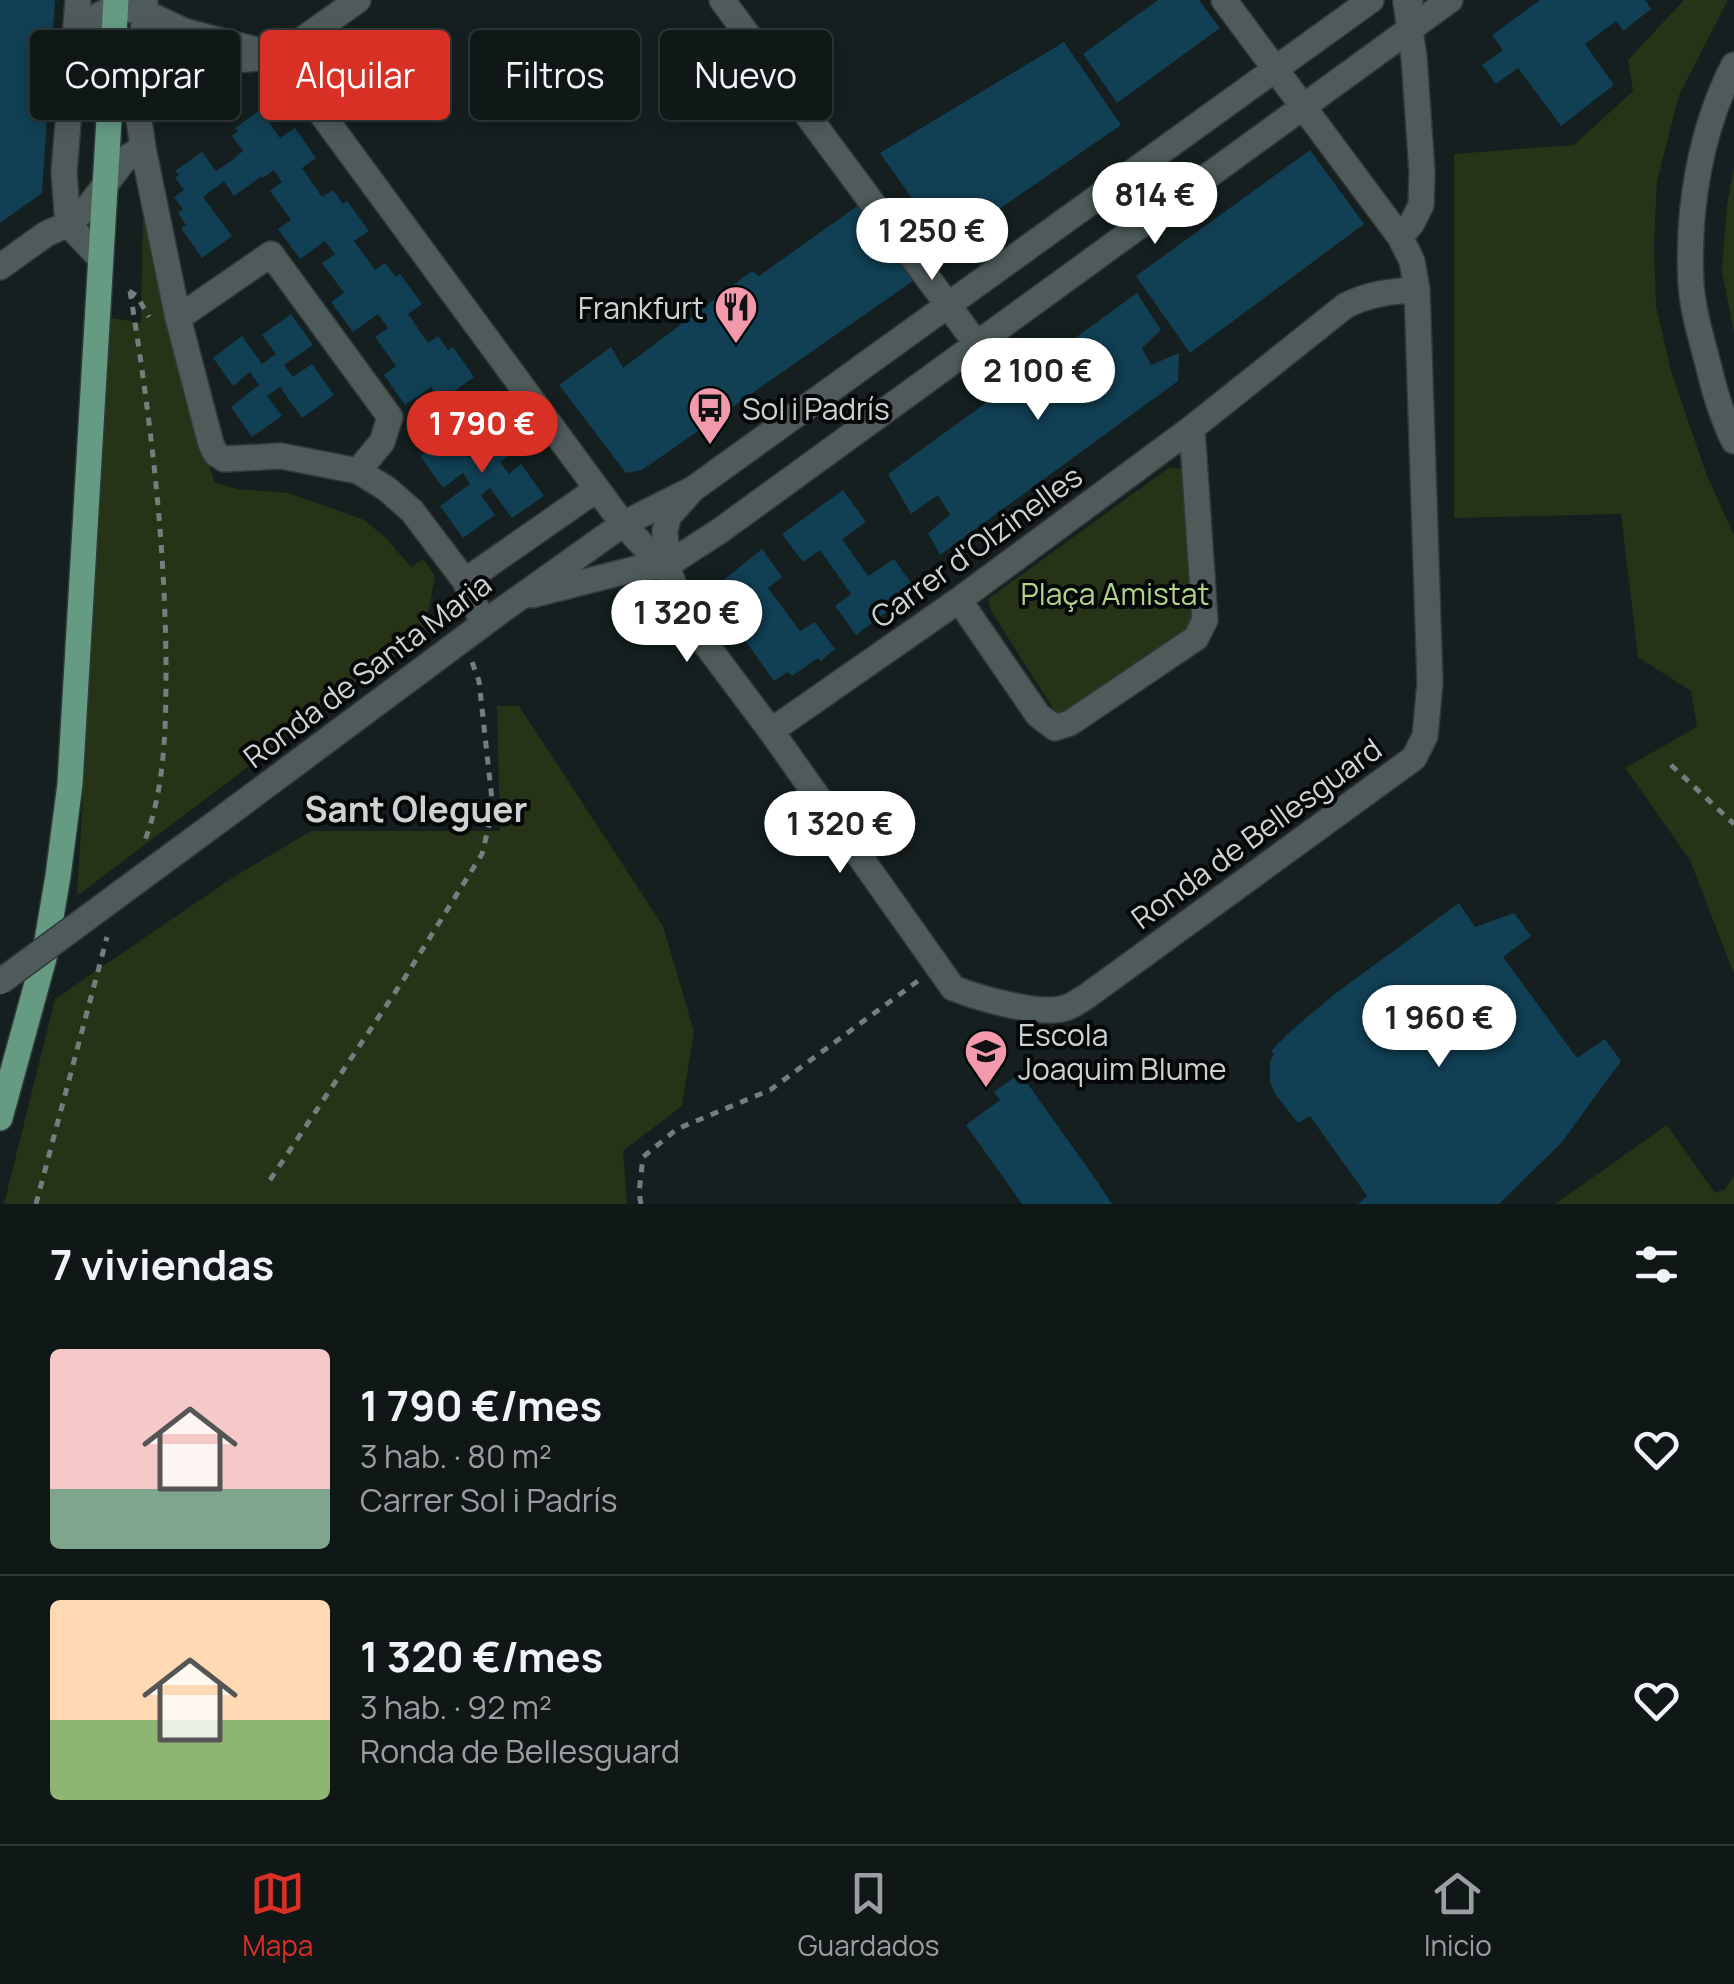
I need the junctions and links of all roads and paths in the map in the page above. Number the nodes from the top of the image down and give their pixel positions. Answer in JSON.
{"nodes":[{"id":1,"x":78,"y":0,"type":"edge"},
{"id":2,"x":358,"y":0,"type":"edge"},
{"id":3,"x":722,"y":0,"type":"edge"},
{"id":4,"x":1224,"y":0,"type":"edge"},
{"id":5,"x":1371,"y":0,"type":"edge"},
{"id":6,"x":1410,"y":0,"type":"edge"},
{"id":7,"x":1450,"y":0,"type":"edge"},
{"id":8,"x":115,"y":4,"type":"edge"},
{"id":9,"x":145,"y":6,"type":"edge"},
{"id":10,"x":75,"y":30,"type":"edge"},
{"id":11,"x":80,"y":30,"type":"edge"},
{"id":12,"x":316,"y":30,"type":"edge"},
{"id":13,"x":1410,"y":30,"type":"junction"},
{"id":14,"x":260,"y":51,"type":"edge"},
{"id":15,"x":1734,"y":65,"type":"edge"},
{"id":16,"x":1274,"y":69,"type":"junction"},
{"id":17,"x":1302,"y":107,"type":"junction"},
{"id":18,"x":68,"y":120,"type":"edge"},
{"id":19,"x":139,"y":120,"type":"edge"},
{"id":20,"x":326,"y":120,"type":"edge"},
{"id":21,"x":142,"y":148,"type":"junction"},
{"id":22,"x":106,"y":187,"type":"junction"},
{"id":23,"x":68,"y":224,"type":"junction"},
{"id":24,"x":1400,"y":237,"type":"junction"},
{"id":25,"x":100,"y":258,"type":"junction"},
{"id":26,"x":0,"y":267,"type":"edge"},
{"id":27,"x":1417,"y":290,"type":"junction"},
{"id":28,"x":130,"y":291,"type":"dead end"},
{"id":29,"x":948,"y":305,"type":"junction"},
{"id":30,"x":178,"y":318,"type":"junction"},
{"id":31,"x":976,"y":343,"type":"junction"},
{"id":32,"x":1192,"y":428,"type":"junction"},
{"id":33,"x":1734,"y":441,"type":"edge"},
{"id":34,"x":358,"y":471,"type":"junction"},
{"id":35,"x":597,"y":489,"type":"junction"},
{"id":36,"x":693,"y":490,"type":"junction"},
{"id":37,"x":623,"y":524,"type":"junction"},
{"id":38,"x":667,"y":564,"type":"junction"},
{"id":39,"x":465,"y":581,"type":"junction"},
{"id":40,"x":517,"y":598,"type":"junction"},
{"id":41,"x":960,"y":600,"type":"junction"},
{"id":42,"x":473,"y":632,"type":"junction"},
{"id":43,"x":771,"y":732,"type":"junction"},
{"id":44,"x":1671,"y":765,"type":"dead end"},
{"id":45,"x":1734,"y":824,"type":"edge"},
{"id":46,"x":140,"y":853,"type":"dead end"},
{"id":47,"x":112,"y":926,"type":"dead end"},
{"id":48,"x":937,"y":966,"type":"junction"},
{"id":49,"x":0,"y":982,"type":"edge"},
{"id":50,"x":0,"y":1118,"type":"edge"},
{"id":51,"x":270,"y":1180,"type":"dead end"},
{"id":52,"x":36,"y":1204,"type":"edge"},
{"id":53,"x":641,"y":1204,"type":"edge"}],
"edges":[{"from":1,"to":10,"type":"street"},
{"from":2,"to":12,"type":"street"},
{"from":3,"to":29,"type":"street"},
{"from":4,"to":16,"type":"street","name":"Ronda de Bellesguard"},
{"from":5,"to":16,"type":"street"},
{"from":6,"to":13,"type":"street"},
{"from":7,"to":13,"type":"street"},
{"from":8,"to":9,"type":"street"},
{"from":8,"to":11,"type":"street"},
{"from":8,"to":22,"type":"main road"},
{"from":9,"to":14,"type":"street"},
{"from":13,"to":17,"type":"street"},
{"from":13,"to":24,"type":"street"},
{"from":15,"to":33,"type":"street"},
{"from":16,"to":17,"type":"street","name":"Ronda de Bellesguard"},
{"from":16,"to":29,"type":"street"},
{"from":17,"to":24,"type":"street","name":"Ronda de Bellesguard"},
{"from":17,"to":31,"type":"street"},
{"from":18,"to":23,"type":"street"},
{"from":19,"to":21,"type":"street"},
{"from":20,"to":35,"type":"street"},
{"from":21,"to":22,"type":"street"},
{"from":21,"to":30,"type":"street"},
{"from":22,"to":23,"type":"street"},
{"from":22,"to":25,"type":"main road"},
{"from":23,"to":25,"type":"street"},
{"from":23,"to":26,"type":"street"},
{"from":24,"to":27,"type":"street","name":"Ronda de Bellesguard"},
{"from":25,"to":50,"type":"main road"},
{"from":27,"to":32,"type":"street","name":"Carrer d'Olzinelles"},
{"from":27,"to":48,"type":"street","name":"Ronda de Bellesguard"},
{"from":28,"to":46,"type":"path"},
{"from":29,"to":31,"type":"street"},
{"from":29,"to":36,"type":"street"},
{"from":30,"to":34,"type":"street"},
{"from":30,"to":34,"type":"street"},
{"from":31,"to":38,"type":"street"},
{"from":32,"to":41,"type":"street","name":"Carrer d'Olzinelles"},
{"from":32,"to":41,"type":"street"},
{"from":34,"to":39,"type":"street"},
{"from":35,"to":37,"type":"street"},
{"from":35,"to":39,"type":"street"},
{"from":36,"to":37,"type":"street"},
{"from":36,"to":38,"type":"street"},
{"from":37,"to":38,"type":"street"},
{"from":37,"to":40,"type":"street"},
{"from":38,"to":40,"type":"street","name":"Ronda de Santa Maria"},
{"from":38,"to":43,"type":"street","name":"Ronda de Bellesguard"},
{"from":39,"to":42,"type":"street"},
{"from":40,"to":42,"type":"street","name":"Ronda de Santa Maria"},
{"from":41,"to":43,"type":"street","name":"Carrer d'Olzinelles"},
{"from":42,"to":49,"type":"street","name":"Ronda de Santa Maria","bridge":true},
{"from":42,"to":51,"type":"path"},
{"from":43,"to":48,"type":"street","name":"Ronda de Bellesguard"},
{"from":44,"to":45,"type":"path"},
{"from":47,"to":52,"type":"path"},
{"from":48,"to":53,"type":"path"}]}
